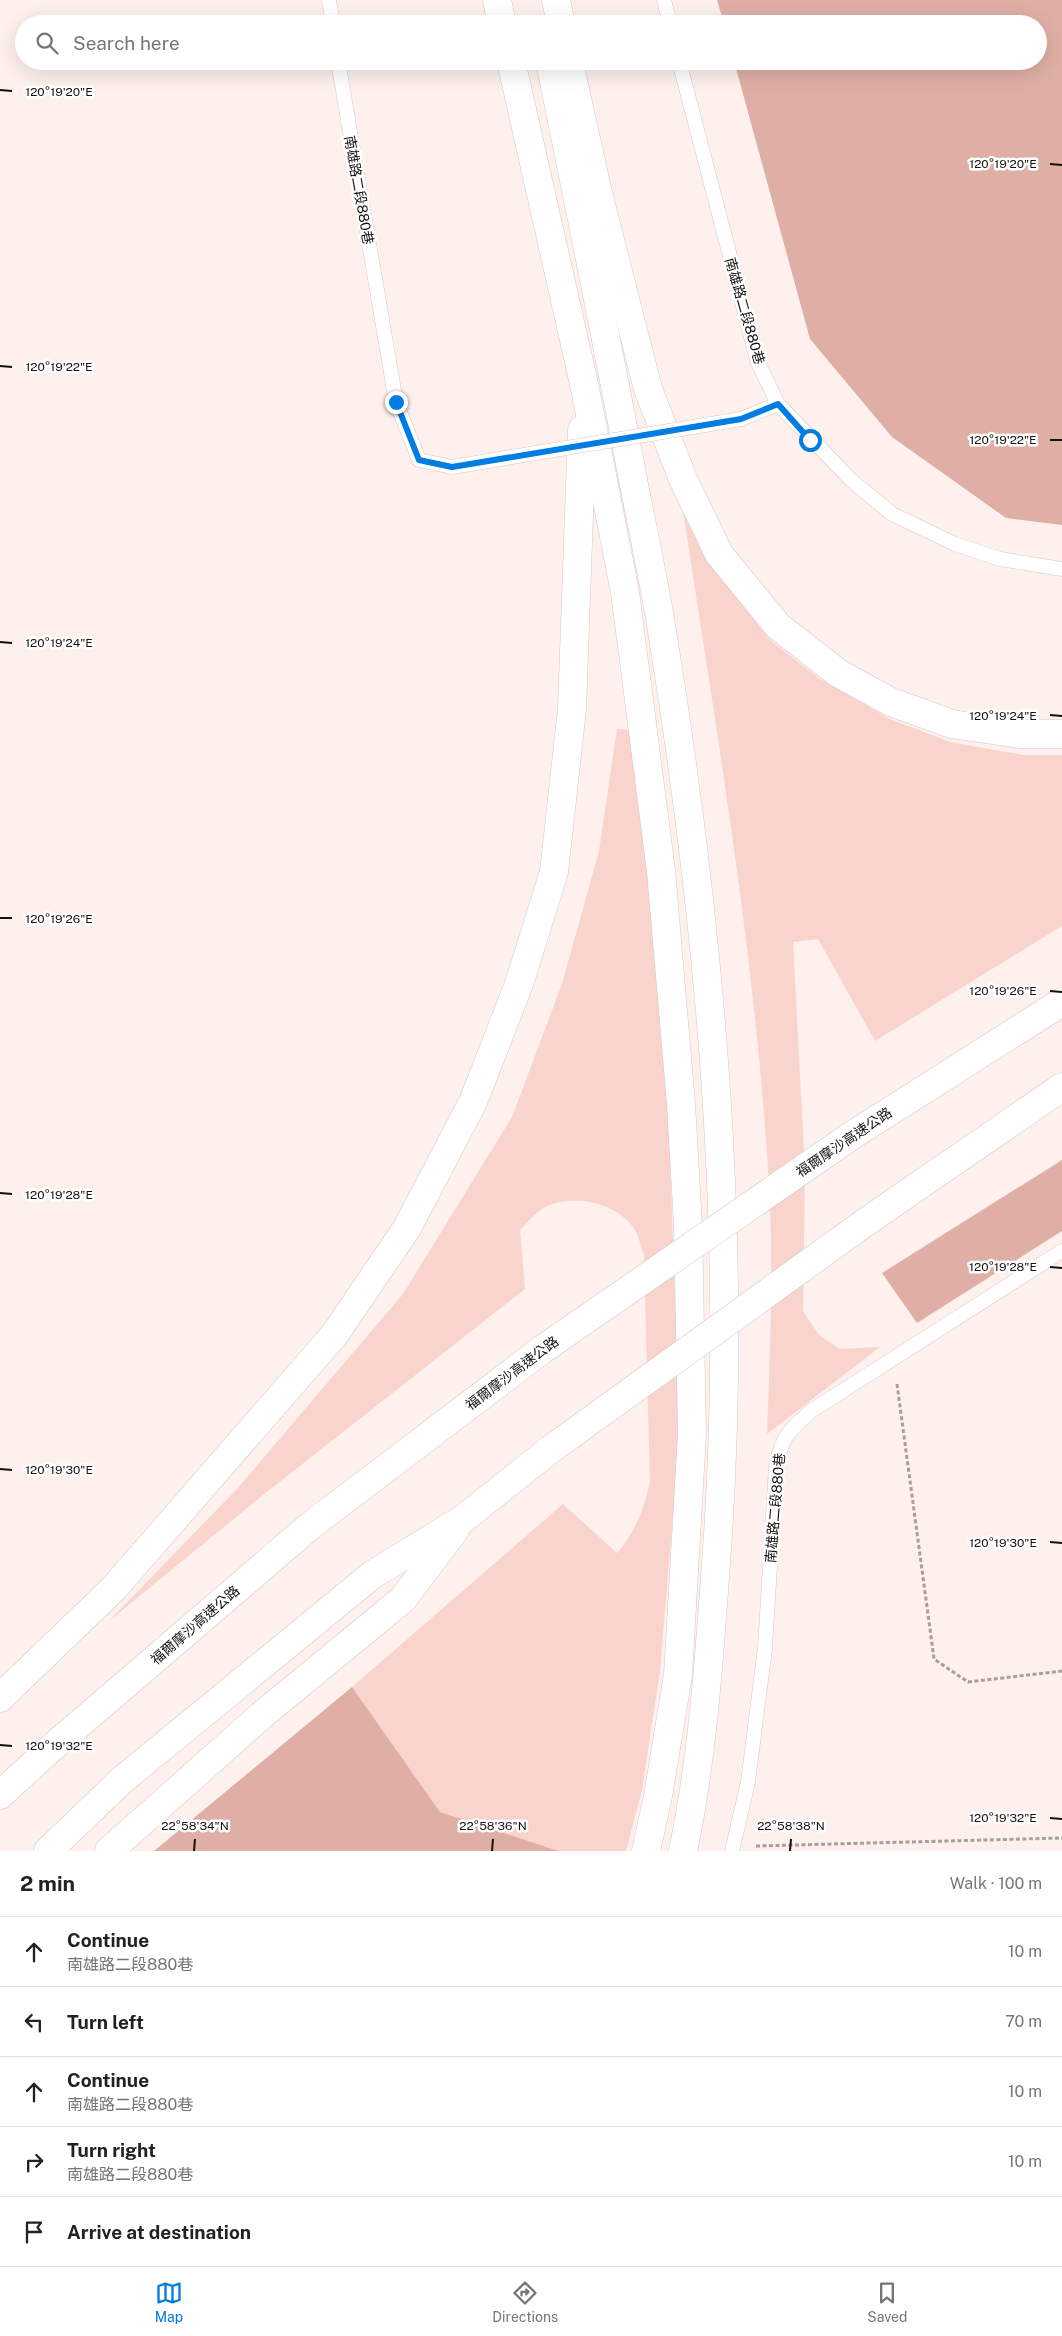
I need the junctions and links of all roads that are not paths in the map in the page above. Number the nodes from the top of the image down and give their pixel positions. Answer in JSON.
{"nodes":[{"id":1,"x":329,"y":0,"type":"edge"},
{"id":2,"x":497,"y":0,"type":"edge"},
{"id":3,"x":538,"y":0,"type":"edge"},
{"id":4,"x":556,"y":0,"type":"edge"},
{"id":5,"x":664,"y":0,"type":"edge"},
{"id":6,"x":332,"y":15,"type":"edge"},
{"id":7,"x":500,"y":15,"type":"edge"},
{"id":8,"x":541,"y":15,"type":"edge"},
{"id":9,"x":559,"y":15,"type":"edge"},
{"id":10,"x":668,"y":15,"type":"edge"},
{"id":11,"x":340,"y":70,"type":"edge"},
{"id":12,"x":513,"y":70,"type":"edge"},
{"id":13,"x":552,"y":70,"type":"edge"},
{"id":14,"x":571,"y":70,"type":"edge"},
{"id":15,"x":681,"y":70,"type":"edge"},
{"id":16,"x":584,"y":384,"type":"junction"},
{"id":17,"x":778,"y":404,"type":"junction"},
{"id":18,"x":1062,"y":569,"type":"edge"},
{"id":19,"x":1062,"y":734,"type":"edge"},
{"id":20,"x":1062,"y":1002,"type":"edge"},
{"id":21,"x":1062,"y":1087,"type":"edge"},
{"id":22,"x":1062,"y":1251,"type":"edge"},
{"id":23,"x":464,"y":1519,"type":"junction"},
{"id":24,"x":0,"y":1698,"type":"edge"},
{"id":25,"x":0,"y":1795,"type":"edge"},
{"id":26,"x":732,"y":1849,"type":"edge"},
{"id":27,"x":48,"y":1851,"type":"edge"},
{"id":28,"x":110,"y":1851,"type":"edge"},
{"id":29,"x":646,"y":1851,"type":"edge"},
{"id":30,"x":683,"y":1851,"type":"edge"}],
"edges":[{"from":1,"to":6,"type":"lane"},
{"from":2,"to":7,"type":"highway"},
{"from":3,"to":8,"type":"highway"},
{"from":4,"to":9,"type":"highway"},
{"from":5,"to":10,"type":"lane"},
{"from":11,"to":17,"type":"lane","name":"南雄路二段880巷","bridge":true},
{"from":12,"to":16,"type":"highway"},
{"from":13,"to":30,"type":"highway"},
{"from":14,"to":19,"type":"highway"},
{"from":15,"to":17,"type":"lane","name":"南雄路二段880巷"},
{"from":16,"to":24,"type":"highway"},
{"from":16,"to":29,"type":"highway"},
{"from":17,"to":18,"type":"lane","name":"南雄路二段880巷"},
{"from":20,"to":25,"type":"highway","name":"福爾摩沙高速公路","bridge":true},
{"from":21,"to":23,"type":"highway","bridge":true},
{"from":22,"to":26,"type":"lane","name":"南雄路二段880巷"},
{"from":23,"to":27,"type":"highway"},
{"from":23,"to":28,"type":"highway"}]}
